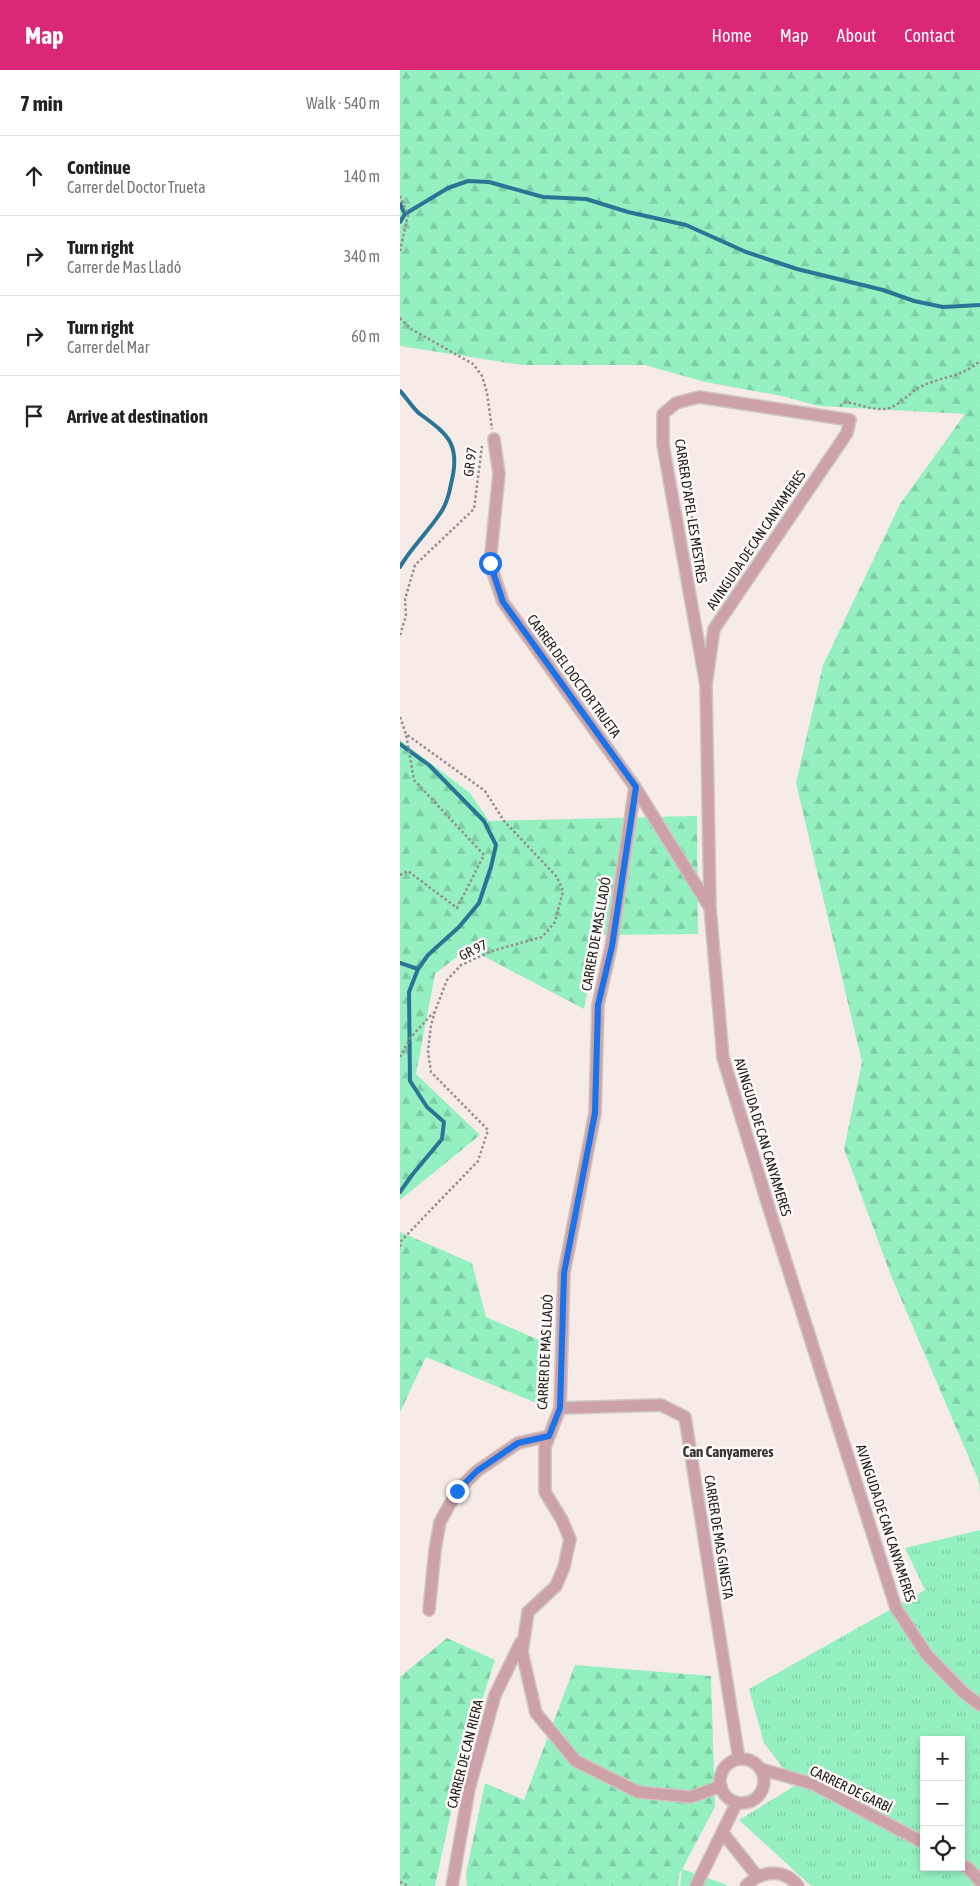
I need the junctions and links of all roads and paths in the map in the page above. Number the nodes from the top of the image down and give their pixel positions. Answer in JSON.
{"nodes":[{"id":1,"x":400,"y":196,"type":"edge"},
{"id":2,"x":400,"y":251,"type":"edge"},
{"id":3,"x":400,"y":318,"type":"edge"},
{"id":4,"x":980,"y":361,"type":"edge"},
{"id":5,"x":832,"y":417,"type":"junction"},
{"id":6,"x":850,"y":420,"type":"joint"},
{"id":7,"x":494,"y":439,"type":"junction"},
{"id":8,"x":400,"y":635,"type":"edge"},
{"id":9,"x":706,"y":685,"type":"junction"},
{"id":10,"x":400,"y":717,"type":"edge"},
{"id":11,"x":406,"y":734,"type":"junction"},
{"id":12,"x":636,"y":787,"type":"junction"},
{"id":13,"x":400,"y":875,"type":"edge"},
{"id":14,"x":710,"y":907,"type":"junction"},
{"id":15,"x":435,"y":1011,"type":"junction"},
{"id":16,"x":400,"y":1058,"type":"edge"},
{"id":17,"x":400,"y":1247,"type":"edge"},
{"id":18,"x":560,"y":1408,"type":"junction"},
{"id":19,"x":549,"y":1436,"type":"junction"},
{"id":20,"x":429,"y":1610,"type":"dead end"},
{"id":21,"x":525,"y":1634,"type":"junction"},
{"id":22,"x":980,"y":1705,"type":"edge"},
{"id":23,"x":739,"y":1759,"type":"junction"},
{"id":24,"x":761,"y":1769,"type":"junction"},
{"id":25,"x":721,"y":1786,"type":"junction"},
{"id":26,"x":737,"y":1802,"type":"junction"},
{"id":27,"x":723,"y":1832,"type":"junction"},
{"id":28,"x":920,"y":1841,"type":"edge"},
{"id":29,"x":965,"y":1867,"type":"edge"},
{"id":30,"x":758,"y":1876,"type":"junction"},
{"id":31,"x":980,"y":1881,"type":"edge"},
{"id":32,"x":400,"y":1882,"type":"edge"},
{"id":33,"x":409,"y":1886,"type":"edge"},
{"id":34,"x":452,"y":1886,"type":"edge"},
{"id":35,"x":696,"y":1886,"type":"edge"},
{"id":36,"x":746,"y":1886,"type":"edge"},
{"id":37,"x":798,"y":1886,"type":"edge"}],
"edges":[{"from":1,"to":2,"type":"path"},
{"from":3,"to":7,"type":"path","name":"GR 97"},
{"from":4,"to":5,"type":"path"},
{"from":5,"to":6,"type":"street","name":"CARRER D'APEL·LES MESTRES"},
{"from":5,"to":9,"type":"street","name":"CARRER D'APEL·LES MESTRES"},
{"from":6,"to":9,"type":"street","name":"AVINGUDA DE CAN CANYAMERES"},
{"from":7,"to":8,"type":"path","name":"GR 97"},
{"from":7,"to":12,"type":"street","name":"CARRER DEL DOCTOR TRUETA"},
{"from":9,"to":14,"type":"street","name":"AVINGUDA DE CAN CANYAMERES"},
{"from":10,"to":11,"type":"path"},
{"from":11,"to":13,"type":"path"},
{"from":11,"to":15,"type":"path","name":"GR 97"},
{"from":12,"to":14,"type":"street","name":"CARRER DEL DOCTOR TRUETA"},
{"from":12,"to":18,"type":"street","name":"CARRER DE MAS LLADÓ"},
{"from":14,"to":22,"type":"street","name":"AVINGUDA DE CAN CANYAMERES"},
{"from":15,"to":16,"type":"path"},
{"from":15,"to":17,"type":"path","name":"GR 97"},
{"from":18,"to":19,"type":"street","name":"CARRER DE MAS LLADÓ"},
{"from":18,"to":23,"type":"street","name":"CARRER DE MAS GINESTA"},
{"from":19,"to":20,"type":"street"},
{"from":19,"to":21,"type":"street","name":"CARRER DE MAS LLADÓ"},
{"from":21,"to":25,"type":"street","name":"CARRER DE MAS LLADÓ"},
{"from":21,"to":34,"type":"street","name":"CARRER DE CAN RIERA"},
{"from":23,"to":24,"type":"street"},
{"from":23,"to":25,"type":"street"},
{"from":24,"to":26,"type":"street"},
{"from":24,"to":28,"type":"street","name":"CARRER DE GARBÍ"},
{"from":25,"to":26,"type":"street"},
{"from":26,"to":27,"type":"street"},
{"from":27,"to":30,"type":"street"},
{"from":27,"to":35,"type":"street"},
{"from":29,"to":31,"type":"street"},
{"from":30,"to":36,"type":"street"},
{"from":30,"to":37,"type":"street"},
{"from":32,"to":33,"type":"path"}]}
